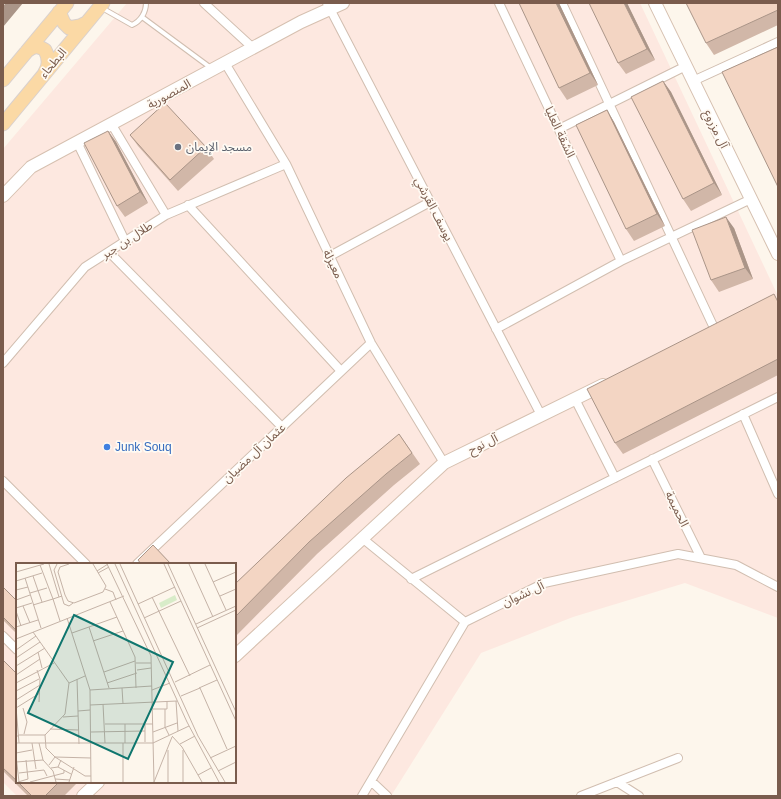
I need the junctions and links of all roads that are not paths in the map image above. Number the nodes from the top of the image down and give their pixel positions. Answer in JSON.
{"nodes":[{"id":1,"x":146,"y":3,"type":"edge"},
{"id":2,"x":204,"y":3,"type":"edge"},
{"id":3,"x":342,"y":3,"type":"edge"},
{"id":4,"x":500,"y":3,"type":"edge"},
{"id":5,"x":562,"y":3,"type":"edge"},
{"id":6,"x":655,"y":3,"type":"edge"},
{"id":7,"x":102,"y":5,"type":"edge"},
{"id":8,"x":328,"y":6,"type":"edge"},
{"id":9,"x":63,"y":7,"type":"edge"},
{"id":10,"x":142,"y":17,"type":"junction"},
{"id":11,"x":87,"y":22,"type":"junction"},
{"id":12,"x":778,"y":42,"type":"edge"},
{"id":13,"x":253,"y":48,"type":"junction"},
{"id":14,"x":26,"y":52,"type":"junction"},
{"id":15,"x":225,"y":63,"type":"junction"},
{"id":16,"x":686,"y":66,"type":"junction"},
{"id":17,"x":213,"y":70,"type":"junction"},
{"id":18,"x":43,"y":76,"type":"junction"},
{"id":19,"x":3,"y":80,"type":"edge"},
{"id":20,"x":693,"y":81,"type":"junction"},
{"id":21,"x":609,"y":104,"type":"junction"},
{"id":22,"x":3,"y":124,"type":"edge"},
{"id":23,"x":112,"y":125,"type":"junction"},
{"id":24,"x":559,"y":129,"type":"junction"},
{"id":25,"x":78,"y":142,"type":"junction"},
{"id":26,"x":286,"y":164,"type":"junction"},
{"id":27,"x":3,"y":196,"type":"edge"},
{"id":28,"x":751,"y":200,"type":"junction"},
{"id":29,"x":430,"y":202,"type":"junction"},
{"id":30,"x":188,"y":205,"type":"junction"},
{"id":31,"x":166,"y":215,"type":"junction"},
{"id":32,"x":671,"y":238,"type":"junction"},
{"id":33,"x":125,"y":241,"type":"junction"},
{"id":34,"x":109,"y":252,"type":"junction"},
{"id":35,"x":778,"y":254,"type":"edge"},
{"id":36,"x":330,"y":256,"type":"junction"},
{"id":37,"x":621,"y":261,"type":"junction"},
{"id":38,"x":496,"y":328,"type":"junction"},
{"id":39,"x":715,"y":330,"type":"edge"},
{"id":40,"x":371,"y":343,"type":"junction"},
{"id":41,"x":3,"y":363,"type":"edge"},
{"id":42,"x":341,"y":371,"type":"junction"},
{"id":43,"x":616,"y":378,"type":"edge"},
{"id":44,"x":778,"y":397,"type":"edge"},
{"id":45,"x":575,"y":399,"type":"junction"},
{"id":46,"x":743,"y":414,"type":"junction"},
{"id":47,"x":541,"y":416,"type":"junction"},
{"id":48,"x":282,"y":427,"type":"junction"},
{"id":49,"x":652,"y":459,"type":"junction"},
{"id":50,"x":444,"y":463,"type":"junction"},
{"id":51,"x":615,"y":478,"type":"junction"},
{"id":52,"x":3,"y":480,"type":"edge"},
{"id":53,"x":778,"y":494,"type":"edge"},
{"id":54,"x":362,"y":538,"type":"junction"},
{"id":55,"x":701,"y":558,"type":"junction"},
{"id":56,"x":85,"y":563,"type":"edge"},
{"id":57,"x":138,"y":563,"type":"edge"},
{"id":58,"x":411,"y":578,"type":"junction"},
{"id":59,"x":778,"y":586,"type":"edge"},
{"id":60,"x":465,"y":622,"type":"junction"},
{"id":61,"x":3,"y":636,"type":"edge"},
{"id":62,"x":16,"y":649,"type":"edge"},
{"id":63,"x":236,"y":655,"type":"edge"},
{"id":64,"x":678,"y":758,"type":"dead end"},
{"id":65,"x":371,"y":781,"type":"junction"},
{"id":66,"x":617,"y":782,"type":"junction"},
{"id":67,"x":97,"y":783,"type":"edge"},
{"id":68,"x":83,"y":796,"type":"edge"},
{"id":69,"x":362,"y":796,"type":"edge"},
{"id":70,"x":387,"y":796,"type":"edge"},
{"id":71,"x":581,"y":796,"type":"edge"},
{"id":72,"x":639,"y":796,"type":"edge"}],
"edges":[{"from":1,"to":10,"type":"lane"},
{"from":2,"to":13,"type":"street"},
{"from":3,"to":8,"type":"street","name":"المنصورية"},
{"from":4,"to":24,"type":"street","name":"الشقة العليا"},
{"from":5,"to":21,"type":"street"},
{"from":6,"to":16,"type":"street","name":"آل مزروع"},
{"from":7,"to":10,"type":"lane"},
{"from":7,"to":11,"type":"main road","name":"البطحاء"},
{"from":8,"to":13,"type":"street","name":"المنصورية"},
{"from":8,"to":29,"type":"street","name":"يوسف القرشي"},
{"from":9,"to":11,"type":"main road"},
{"from":9,"to":14,"type":"main road"},
{"from":10,"to":17,"type":"lane"},
{"from":11,"to":18,"type":"main road","name":"البطحاء"},
{"from":12,"to":20,"type":"street"},
{"from":13,"to":15,"type":"street","name":"المنصورية"},
{"from":14,"to":18,"type":"main road"},
{"from":14,"to":19,"type":"main road"},
{"from":15,"to":17,"type":"street","name":"المنصورية"},
{"from":15,"to":26,"type":"street","name":"معيزلة"},
{"from":16,"to":20,"type":"street","name":"آل مزروع"},
{"from":16,"to":21,"type":"street"},
{"from":17,"to":23,"type":"street","name":"المنصورية"},
{"from":18,"to":22,"type":"main road","name":"البطحاء"},
{"from":20,"to":28,"type":"street","name":"آل مزروع"},
{"from":21,"to":24,"type":"street"},
{"from":21,"to":32,"type":"street"},
{"from":23,"to":25,"type":"street","name":"المنصورية"},
{"from":23,"to":31,"type":"street"},
{"from":24,"to":37,"type":"street","name":"الشقة العليا"},
{"from":25,"to":27,"type":"street","name":"المنصورية"},
{"from":25,"to":33,"type":"street"},
{"from":26,"to":30,"type":"street","name":"طلال بن جبر"},
{"from":26,"to":36,"type":"street","name":"معيزلة"},
{"from":28,"to":32,"type":"street"},
{"from":28,"to":35,"type":"street","name":"آل مزروع"},
{"from":29,"to":36,"type":"street"},
{"from":29,"to":38,"type":"street","name":"يوسف القرشي"},
{"from":30,"to":31,"type":"street","name":"طلال بن جبر"},
{"from":30,"to":42,"type":"street"},
{"from":31,"to":33,"type":"street","name":"طلال بن جبر"},
{"from":32,"to":37,"type":"street"},
{"from":32,"to":39,"type":"street"},
{"from":33,"to":34,"type":"street","name":"طلال بن جبر"},
{"from":34,"to":41,"type":"street","name":"طلال بن جبر"},
{"from":34,"to":48,"type":"street"},
{"from":36,"to":40,"type":"street","name":"معيزلة"},
{"from":37,"to":38,"type":"street"},
{"from":38,"to":47,"type":"street","name":"يوسف القرشي"},
{"from":40,"to":42,"type":"street","name":"عثمان آل مضيان"},
{"from":40,"to":50,"type":"street","name":"معيزلة"},
{"from":42,"to":48,"type":"street","name":"عثمان آل مضيان"},
{"from":43,"to":45,"type":"street","name":"آل نوح"},
{"from":44,"to":46,"type":"street"},
{"from":45,"to":47,"type":"street","name":"آل نوح"},
{"from":45,"to":51,"type":"street"},
{"from":46,"to":49,"type":"street"},
{"from":46,"to":53,"type":"street"},
{"from":47,"to":50,"type":"street","name":"آل نوح"},
{"from":48,"to":57,"type":"street","name":"عثمان آل مضيان"},
{"from":49,"to":51,"type":"street"},
{"from":49,"to":55,"type":"street","name":"الحميمة"},
{"from":50,"to":54,"type":"street","name":"آل نوح"},
{"from":51,"to":58,"type":"street"},
{"from":52,"to":56,"type":"street"},
{"from":54,"to":58,"type":"street"},
{"from":54,"to":63,"type":"street","name":"آل نوح"},
{"from":55,"to":59,"type":"street","name":"آل نشوان"},
{"from":55,"to":60,"type":"street","name":"آل نشوان"},
{"from":58,"to":60,"type":"street"},
{"from":60,"to":65,"type":"street"},
{"from":61,"to":62,"type":"street"},
{"from":64,"to":66,"type":"street"},
{"from":65,"to":69,"type":"street"},
{"from":65,"to":70,"type":"street"},
{"from":66,"to":71,"type":"street"},
{"from":66,"to":72,"type":"street"},
{"from":67,"to":68,"type":"street"}]}
